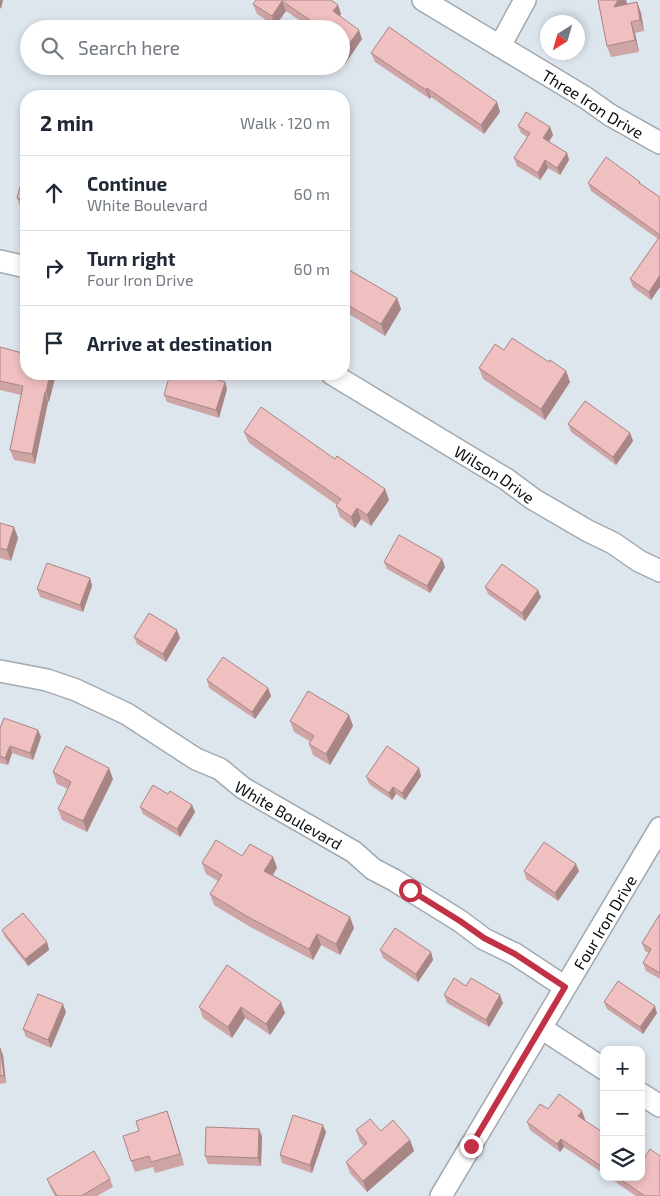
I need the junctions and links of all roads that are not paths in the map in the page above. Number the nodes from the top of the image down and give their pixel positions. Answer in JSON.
{"nodes":[{"id":1,"x":423,"y":0,"type":"edge"},
{"id":2,"x":525,"y":0,"type":"edge"},
{"id":3,"x":500,"y":46,"type":"junction"},
{"id":4,"x":660,"y":143,"type":"edge"},
{"id":5,"x":0,"y":261,"type":"edge"},
{"id":6,"x":20,"y":266,"type":"edge"},
{"id":7,"x":342,"y":380,"type":"edge"},
{"id":8,"x":660,"y":571,"type":"edge"},
{"id":9,"x":0,"y":671,"type":"edge"},
{"id":10,"x":660,"y":828,"type":"edge"},
{"id":11,"x":565,"y":987,"type":"junction"},
{"id":12,"x":541,"y":1028,"type":"junction"},
{"id":13,"x":600,"y":1066,"type":"edge"},
{"id":14,"x":645,"y":1097,"type":"edge"},
{"id":15,"x":660,"y":1106,"type":"edge"},
{"id":16,"x":441,"y":1196,"type":"edge"}],
"edges":[{"from":1,"to":3,"type":"street","name":"Three Iron Drive"},
{"from":2,"to":3,"type":"street"},
{"from":3,"to":4,"type":"street","name":"Three Iron Drive"},
{"from":5,"to":6,"type":"street"},
{"from":7,"to":8,"type":"street","name":"Wilson Drive"},
{"from":9,"to":11,"type":"street","name":"White Boulevard"},
{"from":10,"to":11,"type":"street","name":"Four Iron Drive"},
{"from":11,"to":12,"type":"street","name":"Four Iron Drive"},
{"from":12,"to":13,"type":"street"},
{"from":12,"to":16,"type":"street","name":"Four Iron Drive"},
{"from":14,"to":15,"type":"street"}]}
